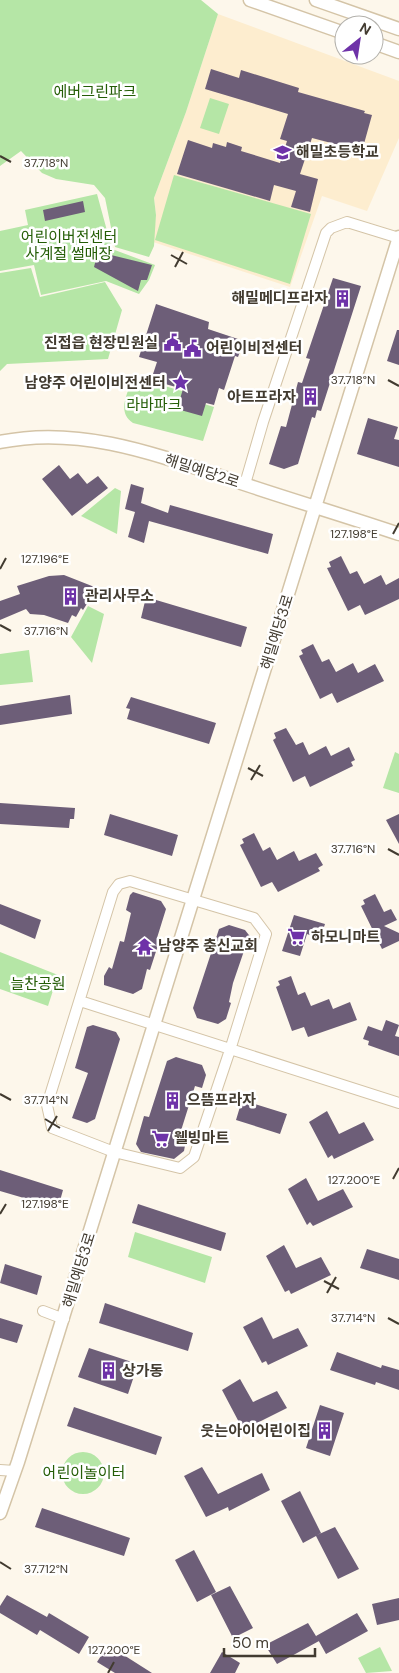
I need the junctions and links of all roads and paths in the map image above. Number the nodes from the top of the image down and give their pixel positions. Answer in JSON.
{"nodes":[{"id":1,"x":250,"y":0,"type":"edge"},
{"id":2,"x":316,"y":0,"type":"edge"},
{"id":3,"x":334,"y":29,"type":"edge"},
{"id":4,"x":399,"y":29,"type":"edge"},
{"id":5,"x":384,"y":47,"type":"edge"},
{"id":6,"x":399,"y":52,"type":"edge"},
{"id":7,"x":399,"y":238,"type":"edge"},
{"id":8,"x":0,"y":442,"type":"edge"},
{"id":9,"x":245,"y":484,"type":"junction"},
{"id":10,"x":315,"y":506,"type":"junction"},
{"id":11,"x":399,"y":534,"type":"edge"},
{"id":12,"x":195,"y":900,"type":"junction"},
{"id":13,"x":80,"y":1001,"type":"junction"},
{"id":14,"x":154,"y":1026,"type":"junction"},
{"id":15,"x":230,"y":1050,"type":"junction"},
{"id":16,"x":399,"y":1103,"type":"edge"},
{"id":17,"x":114,"y":1152,"type":"junction"},
{"id":18,"x":43,"y":1311,"type":"dead end"},
{"id":19,"x":64,"y":1319,"type":"junction"},
{"id":20,"x":0,"y":1470,"type":"edge"},
{"id":21,"x":16,"y":1471,"type":"junction"},
{"id":22,"x":0,"y":1513,"type":"edge"}],
"edges":[{"from":1,"to":3,"type":"street"},
{"from":2,"to":4,"type":"street"},
{"from":5,"to":6,"type":"street"},
{"from":7,"to":9,"type":"street"},
{"from":7,"to":10,"type":"street","name":"해밀예당3로"},
{"from":8,"to":9,"type":"street","name":"해밀예당2로"},
{"from":9,"to":10,"type":"street","name":"해밀예당2로"},
{"from":10,"to":11,"type":"street","name":"해밀예당2로"},
{"from":10,"to":12,"type":"street","name":"해밀예당3로"},
{"from":12,"to":13,"type":"street"},
{"from":12,"to":14,"type":"street","name":"해밀예당3로"},
{"from":12,"to":15,"type":"street"},
{"from":13,"to":14,"type":"street"},
{"from":13,"to":17,"type":"street"},
{"from":14,"to":15,"type":"street"},
{"from":14,"to":17,"type":"street","name":"해밀예당3로"},
{"from":15,"to":16,"type":"street"},
{"from":15,"to":17,"type":"street"},
{"from":17,"to":19,"type":"street","name":"해밀예당3로"},
{"from":18,"to":19,"type":"street"},
{"from":19,"to":21,"type":"street","name":"해밀예당3로"},
{"from":20,"to":21,"type":"street"},
{"from":21,"to":22,"type":"street","name":"해밀예당3로"}]}
